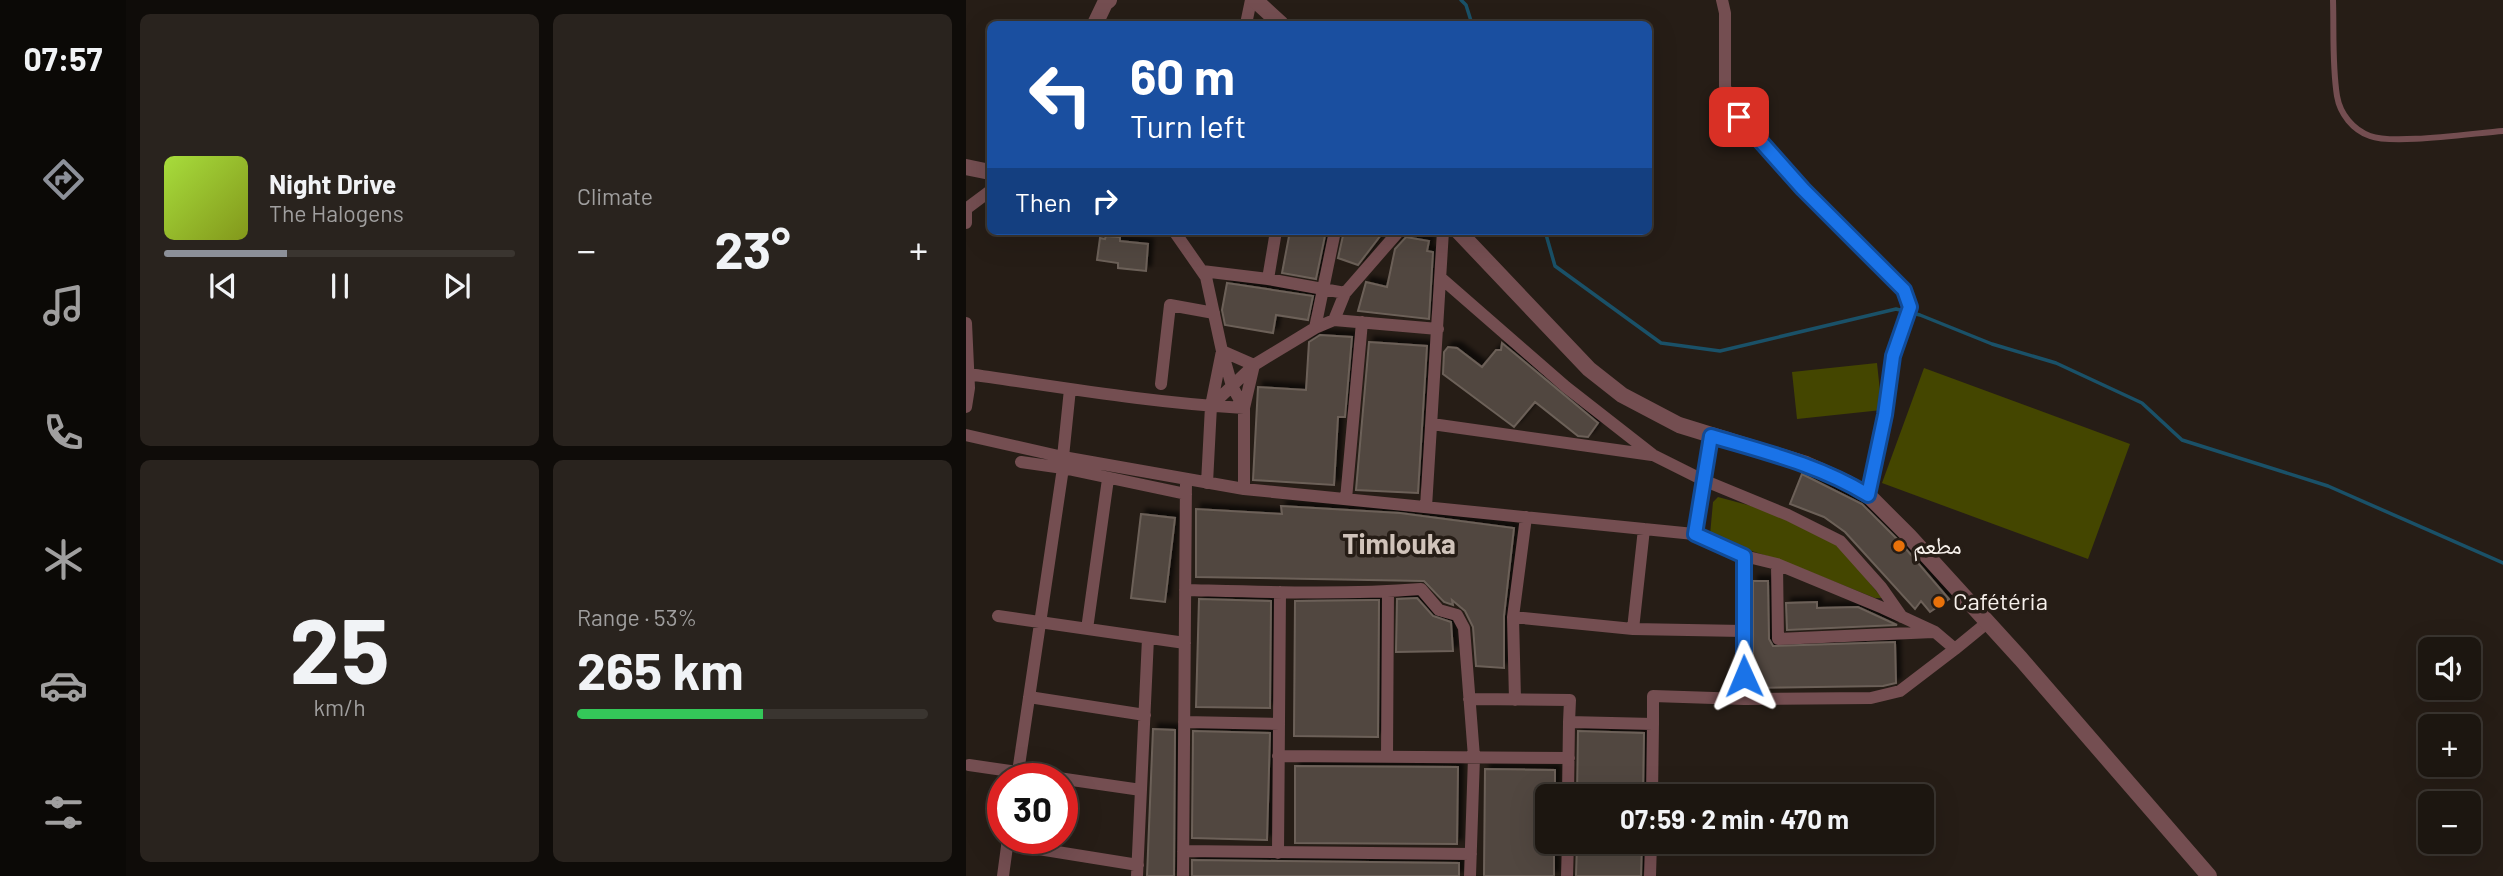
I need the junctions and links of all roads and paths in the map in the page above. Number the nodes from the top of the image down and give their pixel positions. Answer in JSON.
{"nodes":[{"id":1,"x":1109,"y":0,"type":"edge"},
{"id":2,"x":1253,"y":0,"type":"edge"},
{"id":3,"x":1722,"y":0,"type":"edge"},
{"id":4,"x":2333,"y":0,"type":"edge"},
{"id":5,"x":1096,"y":21,"type":"edge"},
{"id":6,"x":1247,"y":21,"type":"edge"},
{"id":7,"x":1278,"y":21,"type":"edge"},
{"id":8,"x":2503,"y":131,"type":"edge"},
{"id":9,"x":966,"y":167,"type":"edge"},
{"id":10,"x":987,"y":171,"type":"edge"},
{"id":11,"x":987,"y":193,"type":"edge"},
{"id":12,"x":966,"y":209,"type":"edge"},
{"id":13,"x":966,"y":223,"type":"edge"},
{"id":14,"x":1174,"y":235,"type":"edge"},
{"id":15,"x":1275,"y":235,"type":"edge"},
{"id":16,"x":1334,"y":235,"type":"edge"},
{"id":17,"x":1396,"y":235,"type":"edge"},
{"id":18,"x":1443,"y":235,"type":"edge"},
{"id":19,"x":1462,"y":235,"type":"edge"},
{"id":20,"x":1202,"y":271,"type":"junction"},
{"id":21,"x":1441,"y":278,"type":"junction"},
{"id":22,"x":1268,"y":279,"type":"junction"},
{"id":23,"x":1324,"y":289,"type":"junction"},
{"id":24,"x":1345,"y":293,"type":"junction"},
{"id":25,"x":1214,"y":313,"type":"junction"},
{"id":26,"x":1334,"y":320,"type":"junction"},
{"id":27,"x":1362,"y":322,"type":"junction"},
{"id":28,"x":966,"y":323,"type":"edge"},
{"id":29,"x":1315,"y":328,"type":"junction"},
{"id":30,"x":1438,"y":329,"type":"junction"},
{"id":31,"x":1222,"y":351,"type":"junction"},
{"id":32,"x":1254,"y":365,"type":"junction"},
{"id":33,"x":968,"y":374,"type":"junction"},
{"id":34,"x":1161,"y":384,"type":"dead end"},
{"id":35,"x":1232,"y":386,"type":"junction"},
{"id":36,"x":1070,"y":389,"type":"junction"},
{"id":37,"x":966,"y":407,"type":"edge"},
{"id":38,"x":1211,"y":407,"type":"junction"},
{"id":39,"x":1244,"y":408,"type":"junction"},
{"id":40,"x":1432,"y":424,"type":"junction"},
{"id":41,"x":966,"y":435,"type":"edge"},
{"id":42,"x":1711,"y":436,"type":"junction"},
{"id":43,"x":1653,"y":455,"type":"junction"},
{"id":44,"x":1021,"y":462,"type":"dead end"},
{"id":45,"x":1063,"y":462,"type":"junction"},
{"id":46,"x":1108,"y":479,"type":"junction"},
{"id":47,"x":1186,"y":480,"type":"junction"},
{"id":48,"x":1703,"y":480,"type":"junction"},
{"id":49,"x":1207,"y":483,"type":"junction"},
{"id":50,"x":1244,"y":489,"type":"junction"},
{"id":51,"x":1186,"y":494,"type":"junction"},
{"id":52,"x":1868,"y":495,"type":"junction"},
{"id":53,"x":1346,"y":499,"type":"junction"},
{"id":54,"x":1426,"y":508,"type":"junction"},
{"id":55,"x":1525,"y":517,"type":"junction"},
{"id":56,"x":1644,"y":529,"type":"junction"},
{"id":57,"x":1695,"y":534,"type":"junction"},
{"id":58,"x":1744,"y":556,"type":"junction"},
{"id":59,"x":1777,"y":564,"type":"junction"},
{"id":60,"x":1185,"y":590,"type":"junction"},
{"id":61,"x":1388,"y":591,"type":"junction"},
{"id":62,"x":1280,"y":592,"type":"junction"},
{"id":63,"x":998,"y":616,"type":"dead end"},
{"id":64,"x":1513,"y":617,"type":"junction"},
{"id":65,"x":1903,"y":618,"type":"junction"},
{"id":66,"x":1041,"y":621,"type":"junction"},
{"id":67,"x":1988,"y":622,"type":"junction"},
{"id":68,"x":1087,"y":629,"type":"junction"},
{"id":69,"x":1633,"y":629,"type":"junction"},
{"id":70,"x":1743,"y":631,"type":"junction"},
{"id":71,"x":1935,"y":632,"type":"junction"},
{"id":72,"x":1148,"y":638,"type":"junction"},
{"id":73,"x":1185,"y":643,"type":"junction"},
{"id":74,"x":1955,"y":649,"type":"junction"},
{"id":75,"x":1030,"y":697,"type":"junction"},
{"id":76,"x":1469,"y":699,"type":"junction"},
{"id":77,"x":1744,"y":699,"type":"junction"},
{"id":78,"x":1515,"y":700,"type":"junction"},
{"id":79,"x":1145,"y":715,"type":"junction"},
{"id":80,"x":1184,"y":722,"type":"junction"},
{"id":81,"x":1569,"y":722,"type":"junction"},
{"id":82,"x":1279,"y":724,"type":"junction"},
{"id":83,"x":1653,"y":724,"type":"junction"},
{"id":84,"x":1278,"y":756,"type":"junction"},
{"id":85,"x":1387,"y":757,"type":"junction"},
{"id":86,"x":1474,"y":757,"type":"junction"},
{"id":87,"x":1569,"y":758,"type":"junction"},
{"id":88,"x":1019,"y":763,"type":"edge"},
{"id":89,"x":970,"y":765,"type":"dead end"},
{"id":90,"x":987,"y":769,"type":"edge"},
{"id":91,"x":1078,"y":782,"type":"edge"},
{"id":92,"x":1568,"y":784,"type":"edge"},
{"id":93,"x":1652,"y":784,"type":"edge"},
{"id":94,"x":1141,"y":790,"type":"junction"},
{"id":95,"x":1183,"y":851,"type":"junction"},
{"id":96,"x":1278,"y":853,"type":"junction"},
{"id":97,"x":1006,"y":854,"type":"edge"},
{"id":98,"x":1066,"y":854,"type":"edge"},
{"id":99,"x":1471,"y":854,"type":"junction"},
{"id":100,"x":1568,"y":854,"type":"edge"},
{"id":101,"x":1651,"y":854,"type":"edge"},
{"id":102,"x":1138,"y":870,"type":"edge"},
{"id":103,"x":1003,"y":876,"type":"edge"},
{"id":104,"x":1183,"y":876,"type":"edge"},
{"id":105,"x":1470,"y":876,"type":"edge"},
{"id":106,"x":1567,"y":876,"type":"edge"},
{"id":107,"x":1650,"y":876,"type":"edge"},
{"id":108,"x":2209,"y":876,"type":"edge"}],
"edges":[{"from":1,"to":5,"type":"street"},
{"from":2,"to":6,"type":"street"},
{"from":2,"to":7,"type":"street"},
{"from":3,"to":52,"type":"street"},
{"from":4,"to":8,"type":"lane"},
{"from":9,"to":10,"type":"street"},
{"from":11,"to":12,"type":"street"},
{"from":12,"to":13,"type":"street"},
{"from":14,"to":20,"type":"street"},
{"from":15,"to":22,"type":"street"},
{"from":16,"to":23,"type":"street"},
{"from":17,"to":24,"type":"street"},
{"from":18,"to":21,"type":"street"},
{"from":19,"to":42,"type":"street"},
{"from":20,"to":22,"type":"street"},
{"from":20,"to":25,"type":"street"},
{"from":21,"to":30,"type":"street"},
{"from":21,"to":43,"type":"street"},
{"from":22,"to":23,"type":"street"},
{"from":23,"to":24,"type":"street"},
{"from":23,"to":29,"type":"street"},
{"from":24,"to":26,"type":"street"},
{"from":25,"to":31,"type":"street"},
{"from":25,"to":34,"type":"street"},
{"from":26,"to":27,"type":"street"},
{"from":26,"to":29,"type":"street"},
{"from":27,"to":30,"type":"street"},
{"from":27,"to":53,"type":"street"},
{"from":28,"to":33,"type":"street"},
{"from":29,"to":32,"type":"street"},
{"from":30,"to":40,"type":"street"},
{"from":31,"to":32,"type":"street"},
{"from":31,"to":35,"type":"street"},
{"from":31,"to":38,"type":"street"},
{"from":32,"to":35,"type":"street"},
{"from":32,"to":39,"type":"street"},
{"from":33,"to":36,"type":"street"},
{"from":33,"to":37,"type":"street"},
{"from":35,"to":38,"type":"street"},
{"from":35,"to":39,"type":"street"},
{"from":36,"to":38,"type":"street"},
{"from":36,"to":45,"type":"street"},
{"from":38,"to":39,"type":"street"},
{"from":38,"to":49,"type":"street"},
{"from":39,"to":50,"type":"street"},
{"from":40,"to":43,"type":"street"},
{"from":40,"to":54,"type":"street"},
{"from":41,"to":45,"type":"street"},
{"from":42,"to":48,"type":"street"},
{"from":42,"to":52,"type":"street"},
{"from":43,"to":48,"type":"street"},
{"from":44,"to":45,"type":"street"},
{"from":45,"to":46,"type":"street"},
{"from":45,"to":47,"type":"street"},
{"from":45,"to":66,"type":"street"},
{"from":46,"to":51,"type":"street"},
{"from":46,"to":68,"type":"street"},
{"from":47,"to":49,"type":"street"},
{"from":47,"to":51,"type":"street"},
{"from":48,"to":57,"type":"street"},
{"from":48,"to":65,"type":"street"},
{"from":49,"to":50,"type":"street"},
{"from":50,"to":53,"type":"street"},
{"from":51,"to":60,"type":"street"},
{"from":52,"to":67,"type":"street"},
{"from":53,"to":54,"type":"street"},
{"from":54,"to":55,"type":"street"},
{"from":55,"to":56,"type":"street"},
{"from":55,"to":64,"type":"street"},
{"from":56,"to":57,"type":"street"},
{"from":56,"to":69,"type":"street"},
{"from":57,"to":58,"type":"street"},
{"from":58,"to":59,"type":"street"},
{"from":58,"to":70,"type":"street"},
{"from":59,"to":65,"type":"street"},
{"from":59,"to":71,"type":"street"},
{"from":60,"to":62,"type":"street"},
{"from":60,"to":73,"type":"street"},
{"from":61,"to":62,"type":"street"},
{"from":61,"to":76,"type":"street"},
{"from":61,"to":85,"type":"street"},
{"from":62,"to":82,"type":"street"},
{"from":63,"to":66,"type":"street"},
{"from":64,"to":69,"type":"street"},
{"from":64,"to":78,"type":"street"},
{"from":65,"to":71,"type":"street"},
{"from":66,"to":68,"type":"street"},
{"from":66,"to":75,"type":"street"},
{"from":67,"to":74,"type":"street"},
{"from":67,"to":108,"type":"street"},
{"from":68,"to":72,"type":"street"},
{"from":69,"to":70,"type":"street"},
{"from":70,"to":77,"type":"street"},
{"from":71,"to":74,"type":"street"},
{"from":72,"to":73,"type":"street"},
{"from":72,"to":79,"type":"street"},
{"from":73,"to":80,"type":"street"},
{"from":74,"to":77,"type":"street"},
{"from":75,"to":79,"type":"street"},
{"from":75,"to":88,"type":"street"},
{"from":76,"to":78,"type":"street"},
{"from":76,"to":86,"type":"street"},
{"from":77,"to":83,"type":"street"},
{"from":78,"to":81,"type":"street"},
{"from":79,"to":94,"type":"street"},
{"from":80,"to":82,"type":"street"},
{"from":80,"to":95,"type":"street"},
{"from":81,"to":83,"type":"street"},
{"from":81,"to":87,"type":"street"},
{"from":82,"to":84,"type":"street"},
{"from":83,"to":93,"type":"street"},
{"from":84,"to":85,"type":"street"},
{"from":84,"to":96,"type":"street"},
{"from":85,"to":86,"type":"street"},
{"from":86,"to":87,"type":"street"},
{"from":86,"to":99,"type":"street"},
{"from":87,"to":92,"type":"street"},
{"from":89,"to":90,"type":"street"},
{"from":91,"to":94,"type":"street"},
{"from":94,"to":102,"type":"street"},
{"from":95,"to":96,"type":"street"},
{"from":95,"to":104,"type":"street"},
{"from":96,"to":99,"type":"street"},
{"from":97,"to":103,"type":"street"},
{"from":98,"to":102,"type":"street"},
{"from":99,"to":105,"type":"street"},
{"from":100,"to":106,"type":"street"},
{"from":101,"to":107,"type":"street"}]}
